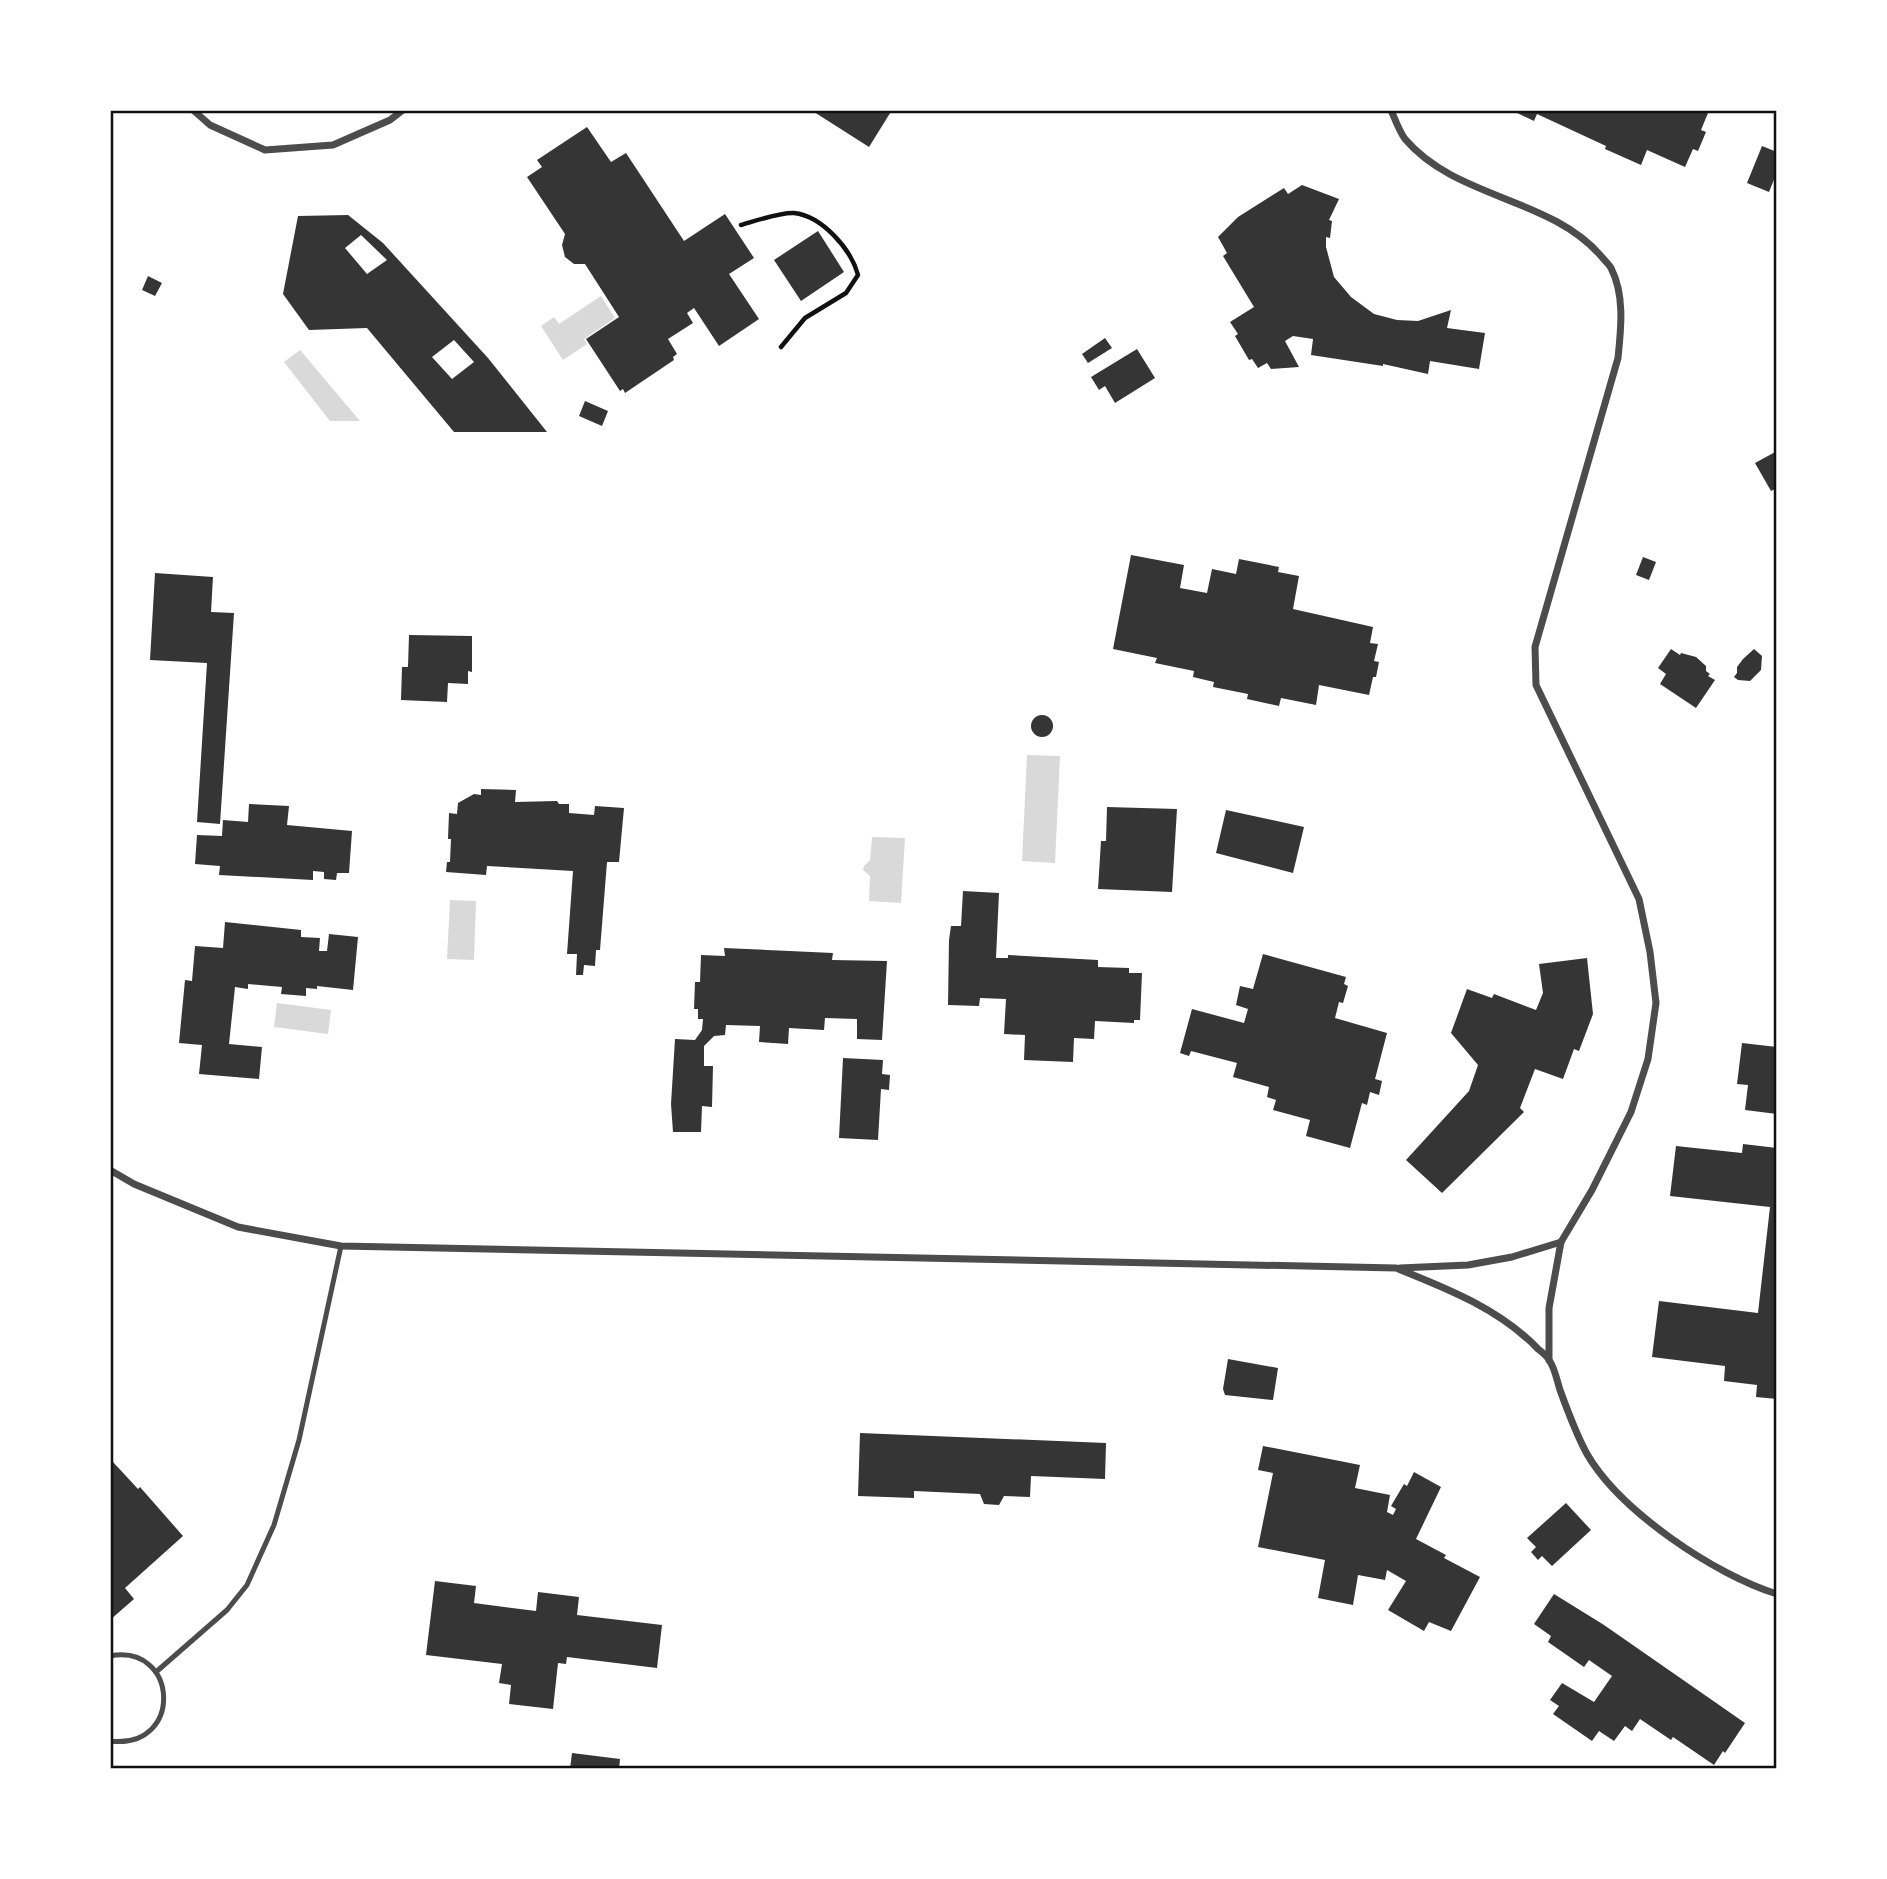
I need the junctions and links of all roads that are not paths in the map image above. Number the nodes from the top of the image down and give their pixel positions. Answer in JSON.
{"nodes":[{"id":1,"x":193,"y":110,"type":"edge"},
{"id":2,"x":403,"y":110,"type":"edge"},
{"id":3,"x":1391,"y":110,"type":"edge"},
{"id":4,"x":110,"y":1170,"type":"edge"},
{"id":5,"x":1561,"y":1242,"type":"junction"},
{"id":6,"x":341,"y":1246,"type":"junction"},
{"id":7,"x":1396,"y":1268,"type":"junction"},
{"id":8,"x":1549,"y":1360,"type":"junction"},
{"id":9,"x":1777,"y":1594,"type":"edge"},
{"id":10,"x":110,"y":1656,"type":"edge"},
{"id":11,"x":156,"y":1672,"type":"junction"},
{"id":12,"x":110,"y":1741,"type":"edge"}],
"edges":[{"from":1,"to":2,"type":"street"},
{"from":3,"to":5,"type":"street"},
{"from":4,"to":6,"type":"street"},
{"from":5,"to":7,"type":"street"},
{"from":5,"to":8,"type":"street"},
{"from":6,"to":7,"type":"street"},
{"from":6,"to":11,"type":"lane"},
{"from":7,"to":8,"type":"street"},
{"from":8,"to":9,"type":"street"},
{"from":10,"to":11,"type":"lane"},
{"from":11,"to":12,"type":"lane"}]}
